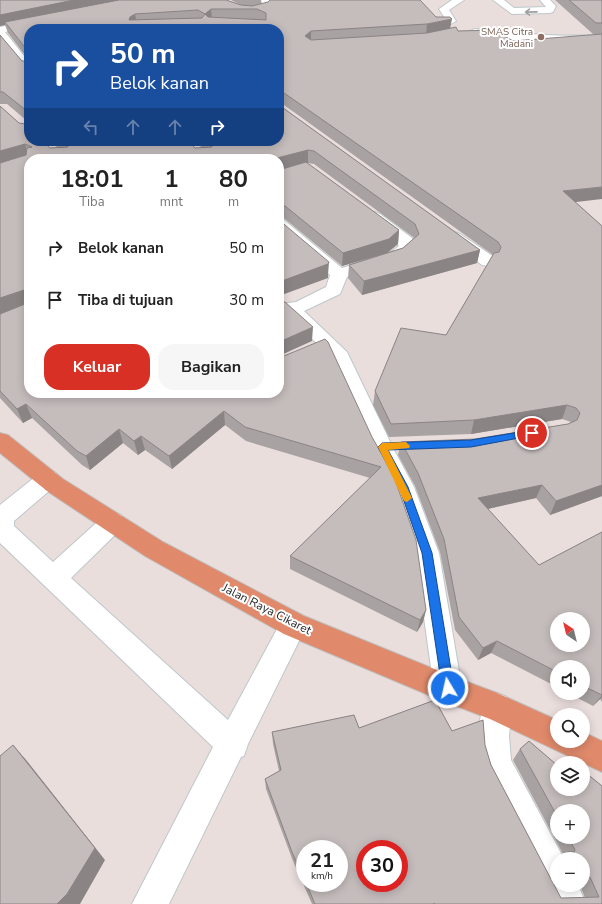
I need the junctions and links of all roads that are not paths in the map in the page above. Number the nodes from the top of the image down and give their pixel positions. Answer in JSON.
{"nodes":[{"id":1,"x":210,"y":0,"type":"edge"},
{"id":2,"x":218,"y":0,"type":"edge"},
{"id":3,"x":222,"y":0,"type":"edge"},
{"id":4,"x":266,"y":0,"type":"edge"},
{"id":5,"x":459,"y":0,"type":"edge"},
{"id":6,"x":498,"y":0,"type":"edge"},
{"id":7,"x":545,"y":0,"type":"edge"},
{"id":8,"x":46,"y":20,"type":"edge"},
{"id":9,"x":451,"y":21,"type":"edge"},
{"id":10,"x":29,"y":24,"type":"edge"},
{"id":11,"x":24,"y":25,"type":"edge"},
{"id":12,"x":0,"y":31,"type":"edge"},
{"id":13,"x":464,"y":32,"type":"edge"},
{"id":14,"x":602,"y":38,"type":"edge"},
{"id":15,"x":24,"y":52,"type":"edge"},
{"id":16,"x":16,"y":54,"type":"junction"},
{"id":17,"x":24,"y":63,"type":"edge"},
{"id":18,"x":363,"y":209,"type":"edge"},
{"id":19,"x":284,"y":227,"type":"edge"},
{"id":20,"x":443,"y":229,"type":"edge"},
{"id":21,"x":488,"y":261,"type":"edge"},
{"id":22,"x":338,"y":274,"type":"junction"},
{"id":23,"x":285,"y":309,"type":"edge"},
{"id":24,"x":328,"y":343,"type":"junction"},
{"id":25,"x":307,"y":353,"type":"edge"},
{"id":26,"x":0,"y":441,"type":"edge"},
{"id":27,"x":48,"y":479,"type":"junction"},
{"id":28,"x":113,"y":522,"type":"junction"},
{"id":29,"x":54,"y":577,"type":"junction"},
{"id":30,"x":294,"y":625,"type":"junction"},
{"id":31,"x":448,"y":688,"type":"junction"},
{"id":32,"x":497,"y":707,"type":"junction"},
{"id":33,"x":550,"y":732,"type":"edge"},
{"id":34,"x":233,"y":745,"type":"junction"},
{"id":35,"x":583,"y":748,"type":"edge"},
{"id":36,"x":602,"y":757,"type":"edge"},
{"id":37,"x":550,"y":866,"type":"edge"},
{"id":38,"x":563,"y":892,"type":"edge"},
{"id":39,"x":149,"y":904,"type":"edge"},
{"id":40,"x":569,"y":904,"type":"edge"}],
"edges":[{"from":1,"to":2,"type":"street"},
{"from":3,"to":4,"type":"street"},
{"from":5,"to":9,"type":"street"},
{"from":7,"to":6,"type":"street","one_way":true},
{"from":8,"to":10,"type":"street"},
{"from":11,"to":12,"type":"street"},
{"from":12,"to":16,"type":"street"},
{"from":13,"to":14,"type":"street"},
{"from":15,"to":16,"type":"street"},
{"from":16,"to":17,"type":"street"},
{"from":18,"to":22,"type":"street"},
{"from":19,"to":22,"type":"street"},
{"from":20,"to":21,"type":"street"},
{"from":22,"to":23,"type":"street"},
{"from":23,"to":24,"type":"street"},
{"from":24,"to":25,"type":"street"},
{"from":24,"to":31,"type":"street"},
{"from":26,"to":27,"type":"main road","name":"Jalan Raya Cikaret"},
{"from":27,"to":28,"type":"main road","name":"Jalan Raya Cikaret"},
{"from":27,"to":29,"type":"street"},
{"from":28,"to":29,"type":"street"},
{"from":28,"to":30,"type":"main road","name":"Jalan Raya Cikaret"},
{"from":29,"to":34,"type":"street"},
{"from":30,"to":31,"type":"main road","name":"Jalan Raya Cikaret"},
{"from":30,"to":34,"type":"street"},
{"from":31,"to":32,"type":"main road","name":"Jalan Raya Cikaret"},
{"from":32,"to":33,"type":"main road","name":"Jalan Raya Cikaret"},
{"from":32,"to":37,"type":"street"},
{"from":34,"to":39,"type":"street"},
{"from":35,"to":36,"type":"main road"},
{"from":38,"to":40,"type":"street"}]}
